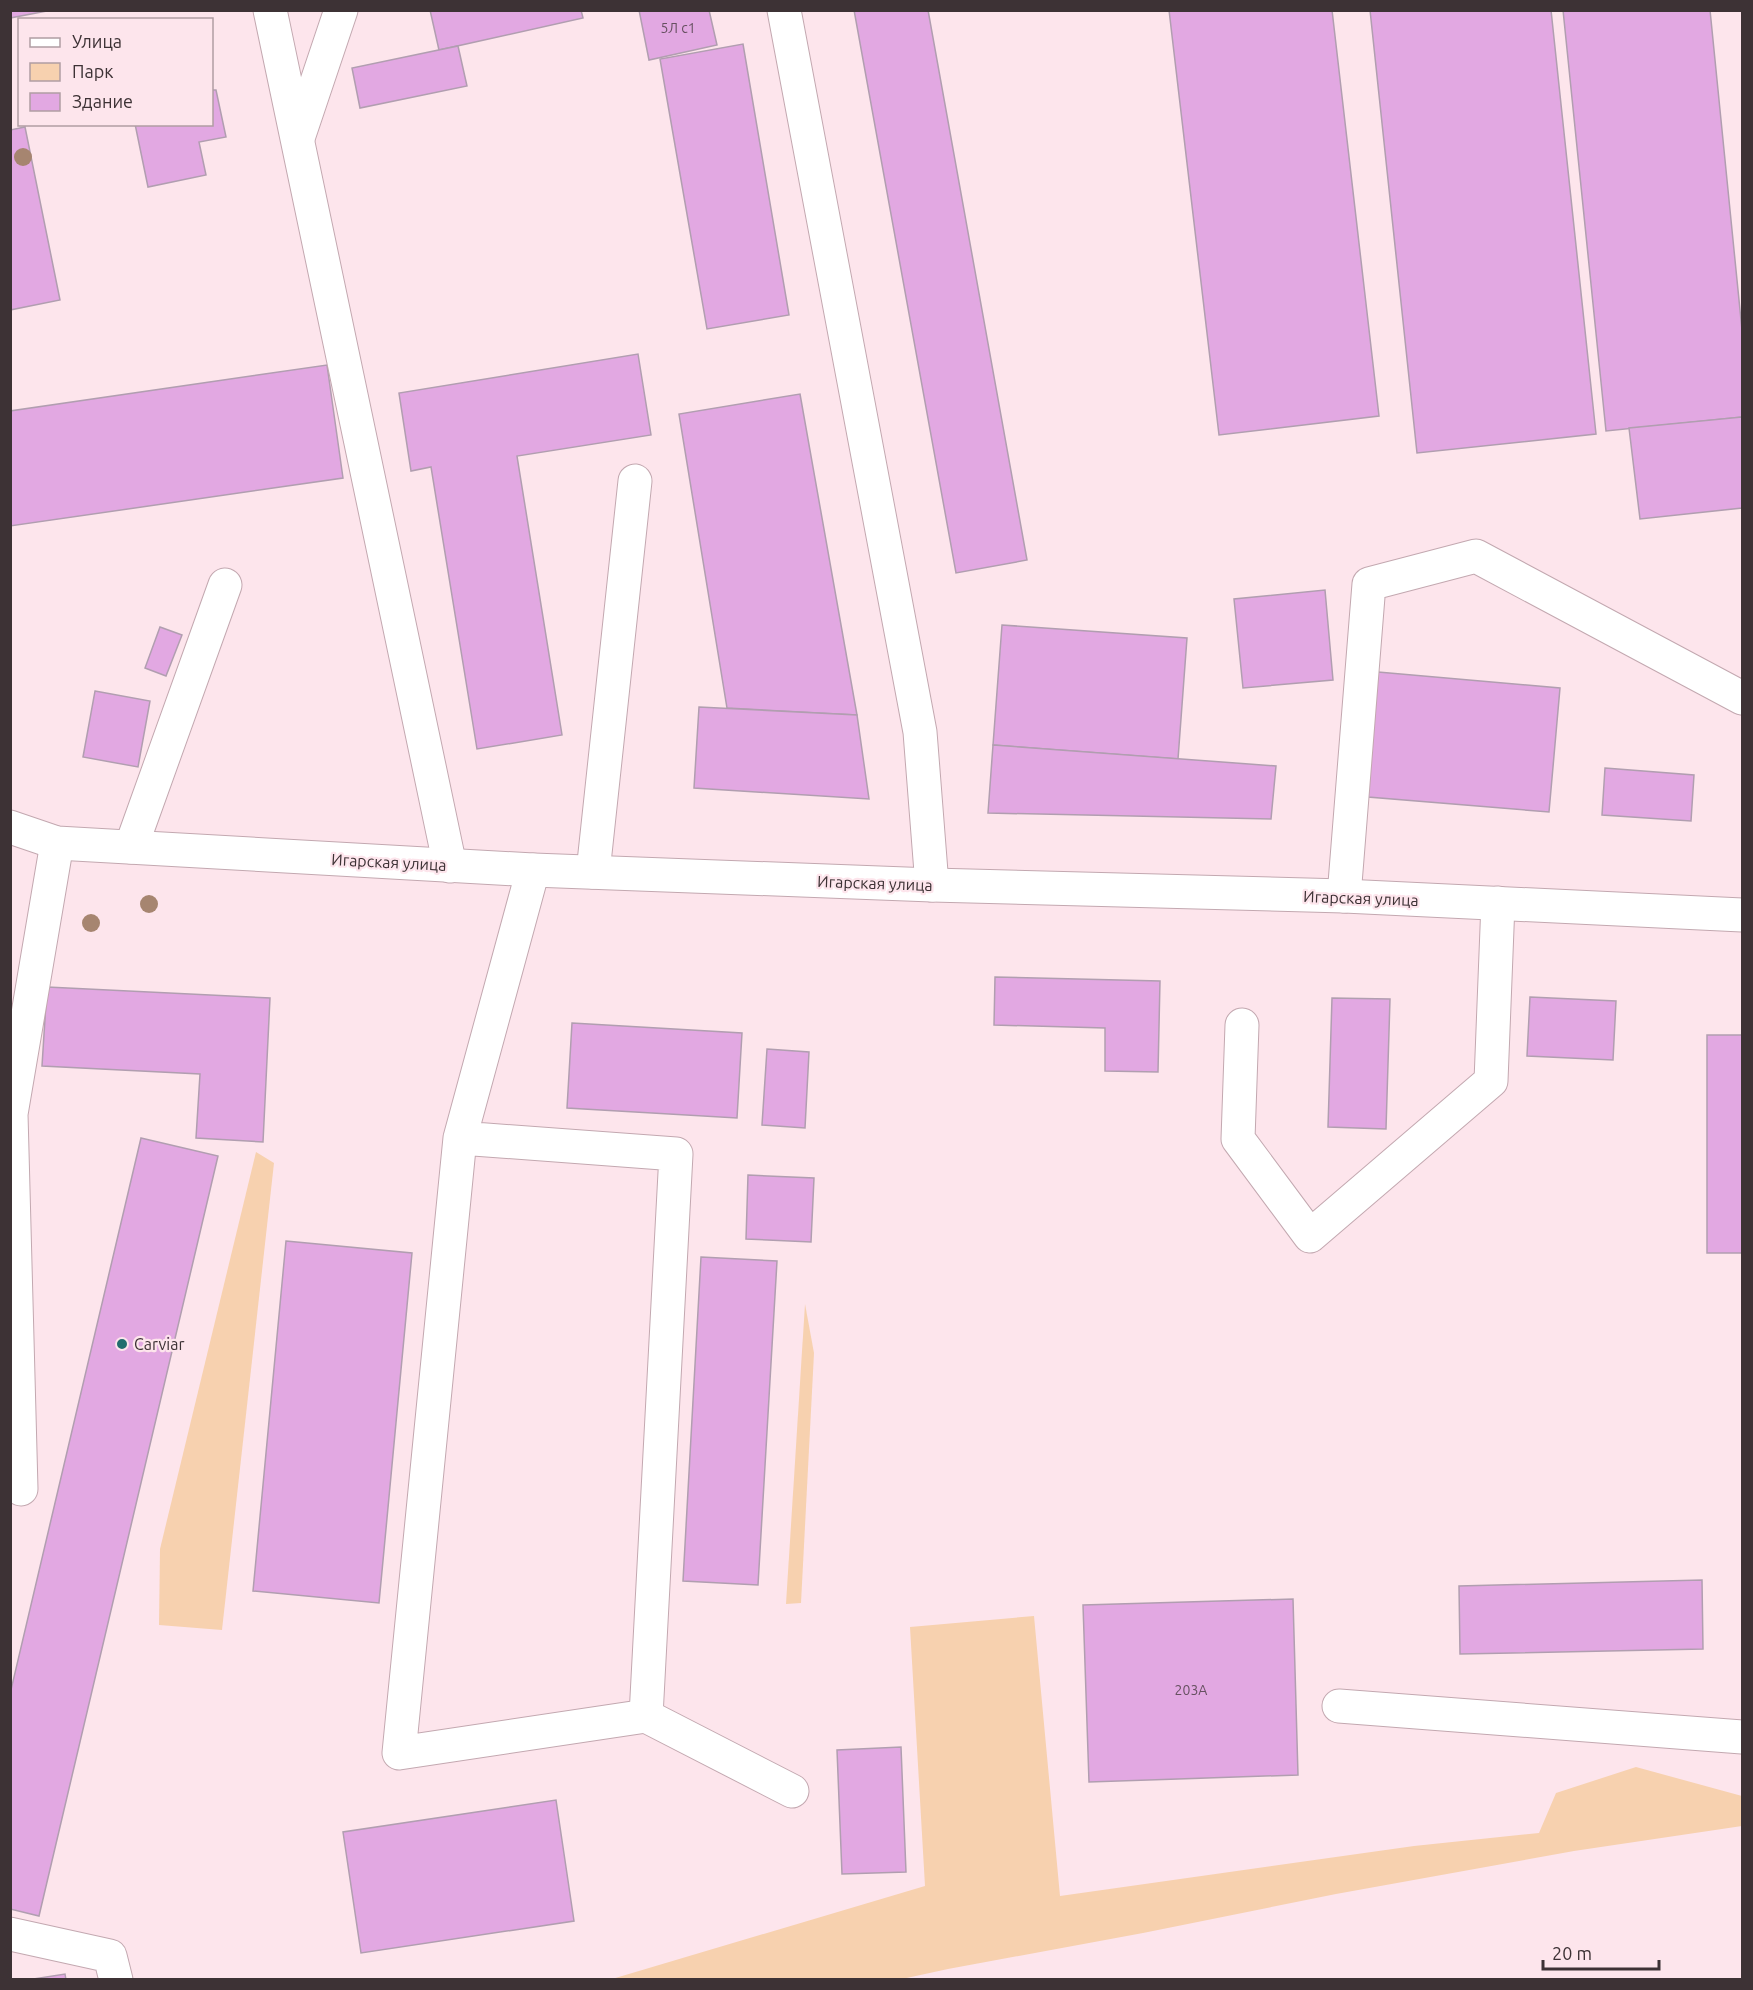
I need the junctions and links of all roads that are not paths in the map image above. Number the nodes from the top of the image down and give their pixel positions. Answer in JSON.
{"nodes":[{"id":1,"x":270,"y":10,"type":"edge"},
{"id":2,"x":341,"y":10,"type":"edge"},
{"id":3,"x":784,"y":10,"type":"edge"},
{"id":4,"x":297,"y":140,"type":"junction"},
{"id":5,"x":635,"y":482,"type":"dead end"},
{"id":6,"x":225,"y":585,"type":"dead end"},
{"id":7,"x":1743,"y":698,"type":"edge"},
{"id":8,"x":10,"y":827,"type":"edge"},
{"id":9,"x":57,"y":843,"type":"junction"},
{"id":10,"x":131,"y":847,"type":"junction"},
{"id":11,"x":450,"y":866,"type":"junction"},
{"id":12,"x":533,"y":870,"type":"junction"},
{"id":13,"x":593,"y":872,"type":"junction"},
{"id":14,"x":932,"y":885,"type":"junction"},
{"id":15,"x":1344,"y":896,"type":"junction"},
{"id":16,"x":1498,"y":903,"type":"junction"},
{"id":17,"x":1743,"y":915,"type":"edge"},
{"id":18,"x":1242,"y":1025,"type":"dead end"},
{"id":19,"x":11,"y":1114,"type":"edge"},
{"id":20,"x":460,"y":1138,"type":"junction"},
{"id":21,"x":21,"y":1489,"type":"dead end"},
{"id":22,"x":1340,"y":1706,"type":"dead end"},
{"id":23,"x":646,"y":1716,"type":"junction"},
{"id":24,"x":1743,"y":1737,"type":"edge"},
{"id":25,"x":792,"y":1791,"type":"dead end"},
{"id":26,"x":10,"y":1934,"type":"edge"},
{"id":27,"x":116,"y":1980,"type":"edge"}],
"edges":[{"from":1,"to":4,"type":"street"},
{"from":2,"to":4,"type":"street"},
{"from":3,"to":14,"type":"street"},
{"from":4,"to":11,"type":"street"},
{"from":5,"to":13,"type":"street"},
{"from":6,"to":10,"type":"street"},
{"from":7,"to":15,"type":"street"},
{"from":8,"to":9,"type":"street","name":"Игарская улица"},
{"from":9,"to":10,"type":"street","name":"Игарская улица"},
{"from":9,"to":19,"type":"street"},
{"from":10,"to":11,"type":"street","name":"Игарская улица"},
{"from":11,"to":12,"type":"street","name":"Игарская улица"},
{"from":12,"to":13,"type":"street","name":"Игарская улица"},
{"from":12,"to":20,"type":"street"},
{"from":13,"to":14,"type":"street","name":"Игарская улица"},
{"from":14,"to":15,"type":"street","name":"Игарская улица"},
{"from":15,"to":16,"type":"street","name":"Игарская улица"},
{"from":16,"to":17,"type":"street","name":"Игарская улица"},
{"from":16,"to":18,"type":"street"},
{"from":19,"to":21,"type":"street"},
{"from":20,"to":23,"type":"street"},
{"from":20,"to":23,"type":"street"},
{"from":22,"to":24,"type":"street"},
{"from":23,"to":25,"type":"street"},
{"from":26,"to":27,"type":"street"}]}
